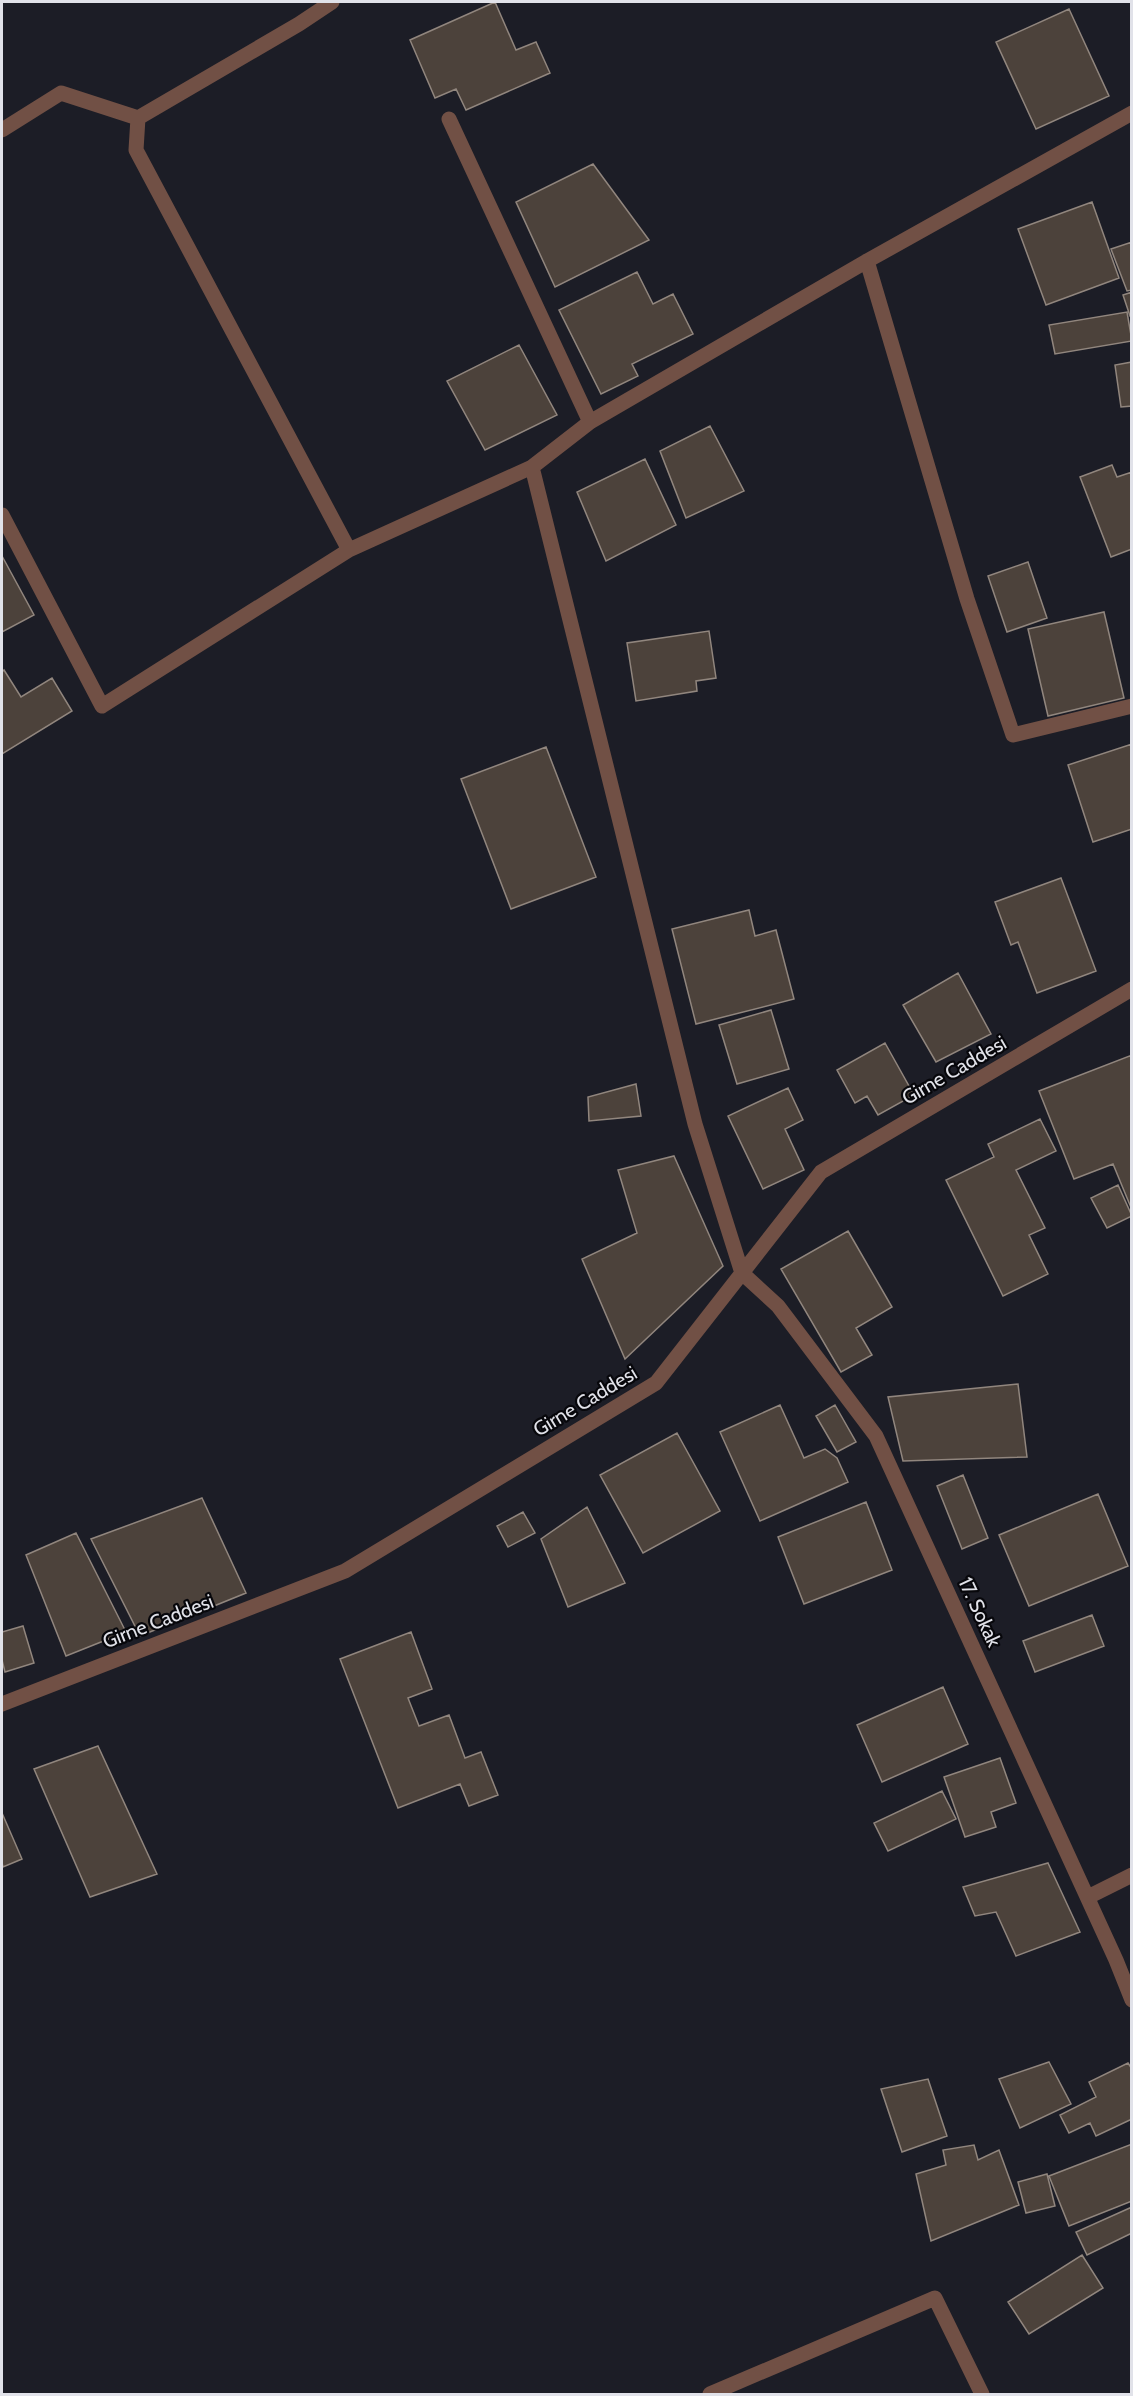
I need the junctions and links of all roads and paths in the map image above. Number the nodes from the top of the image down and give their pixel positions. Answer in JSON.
{"nodes":[{"id":1,"x":332,"y":2,"type":"edge"},
{"id":2,"x":1131,"y":113,"type":"edge"},
{"id":3,"x":138,"y":118,"type":"junction"},
{"id":4,"x":449,"y":119,"type":"dead end"},
{"id":5,"x":2,"y":130,"type":"edge"},
{"id":6,"x":867,"y":261,"type":"junction"},
{"id":7,"x":590,"y":422,"type":"junction"},
{"id":8,"x":531,"y":467,"type":"junction"},
{"id":9,"x":2,"y":515,"type":"edge"},
{"id":10,"x":349,"y":550,"type":"junction"},
{"id":11,"x":1131,"y":706,"type":"edge"},
{"id":12,"x":1131,"y":989,"type":"edge"},
{"id":13,"x":742,"y":1273,"type":"junction"},
{"id":14,"x":2,"y":1704,"type":"edge"},
{"id":15,"x":1131,"y":1875,"type":"edge"},
{"id":16,"x":1088,"y":1897,"type":"junction"},
{"id":17,"x":1131,"y":2000,"type":"edge"},
{"id":18,"x":710,"y":2394,"type":"edge"},
{"id":19,"x":982,"y":2394,"type":"edge"}],
"edges":[{"from":1,"to":3,"type":"street"},
{"from":2,"to":6,"type":"street"},
{"from":3,"to":5,"type":"street"},
{"from":3,"to":10,"type":"street"},
{"from":4,"to":7,"type":"street"},
{"from":6,"to":7,"type":"street"},
{"from":6,"to":11,"type":"street"},
{"from":7,"to":8,"type":"street"},
{"from":8,"to":10,"type":"street"},
{"from":8,"to":13,"type":"street"},
{"from":9,"to":10,"type":"street"},
{"from":12,"to":13,"type":"street","name":"Girne Caddesi"},
{"from":13,"to":14,"type":"street","name":"Girne Caddesi"},
{"from":13,"to":16,"type":"street","name":"17. Sokak"},
{"from":15,"to":16,"type":"street"},
{"from":16,"to":17,"type":"street","name":"17. Sokak"},
{"from":18,"to":19,"type":"street"}]}
